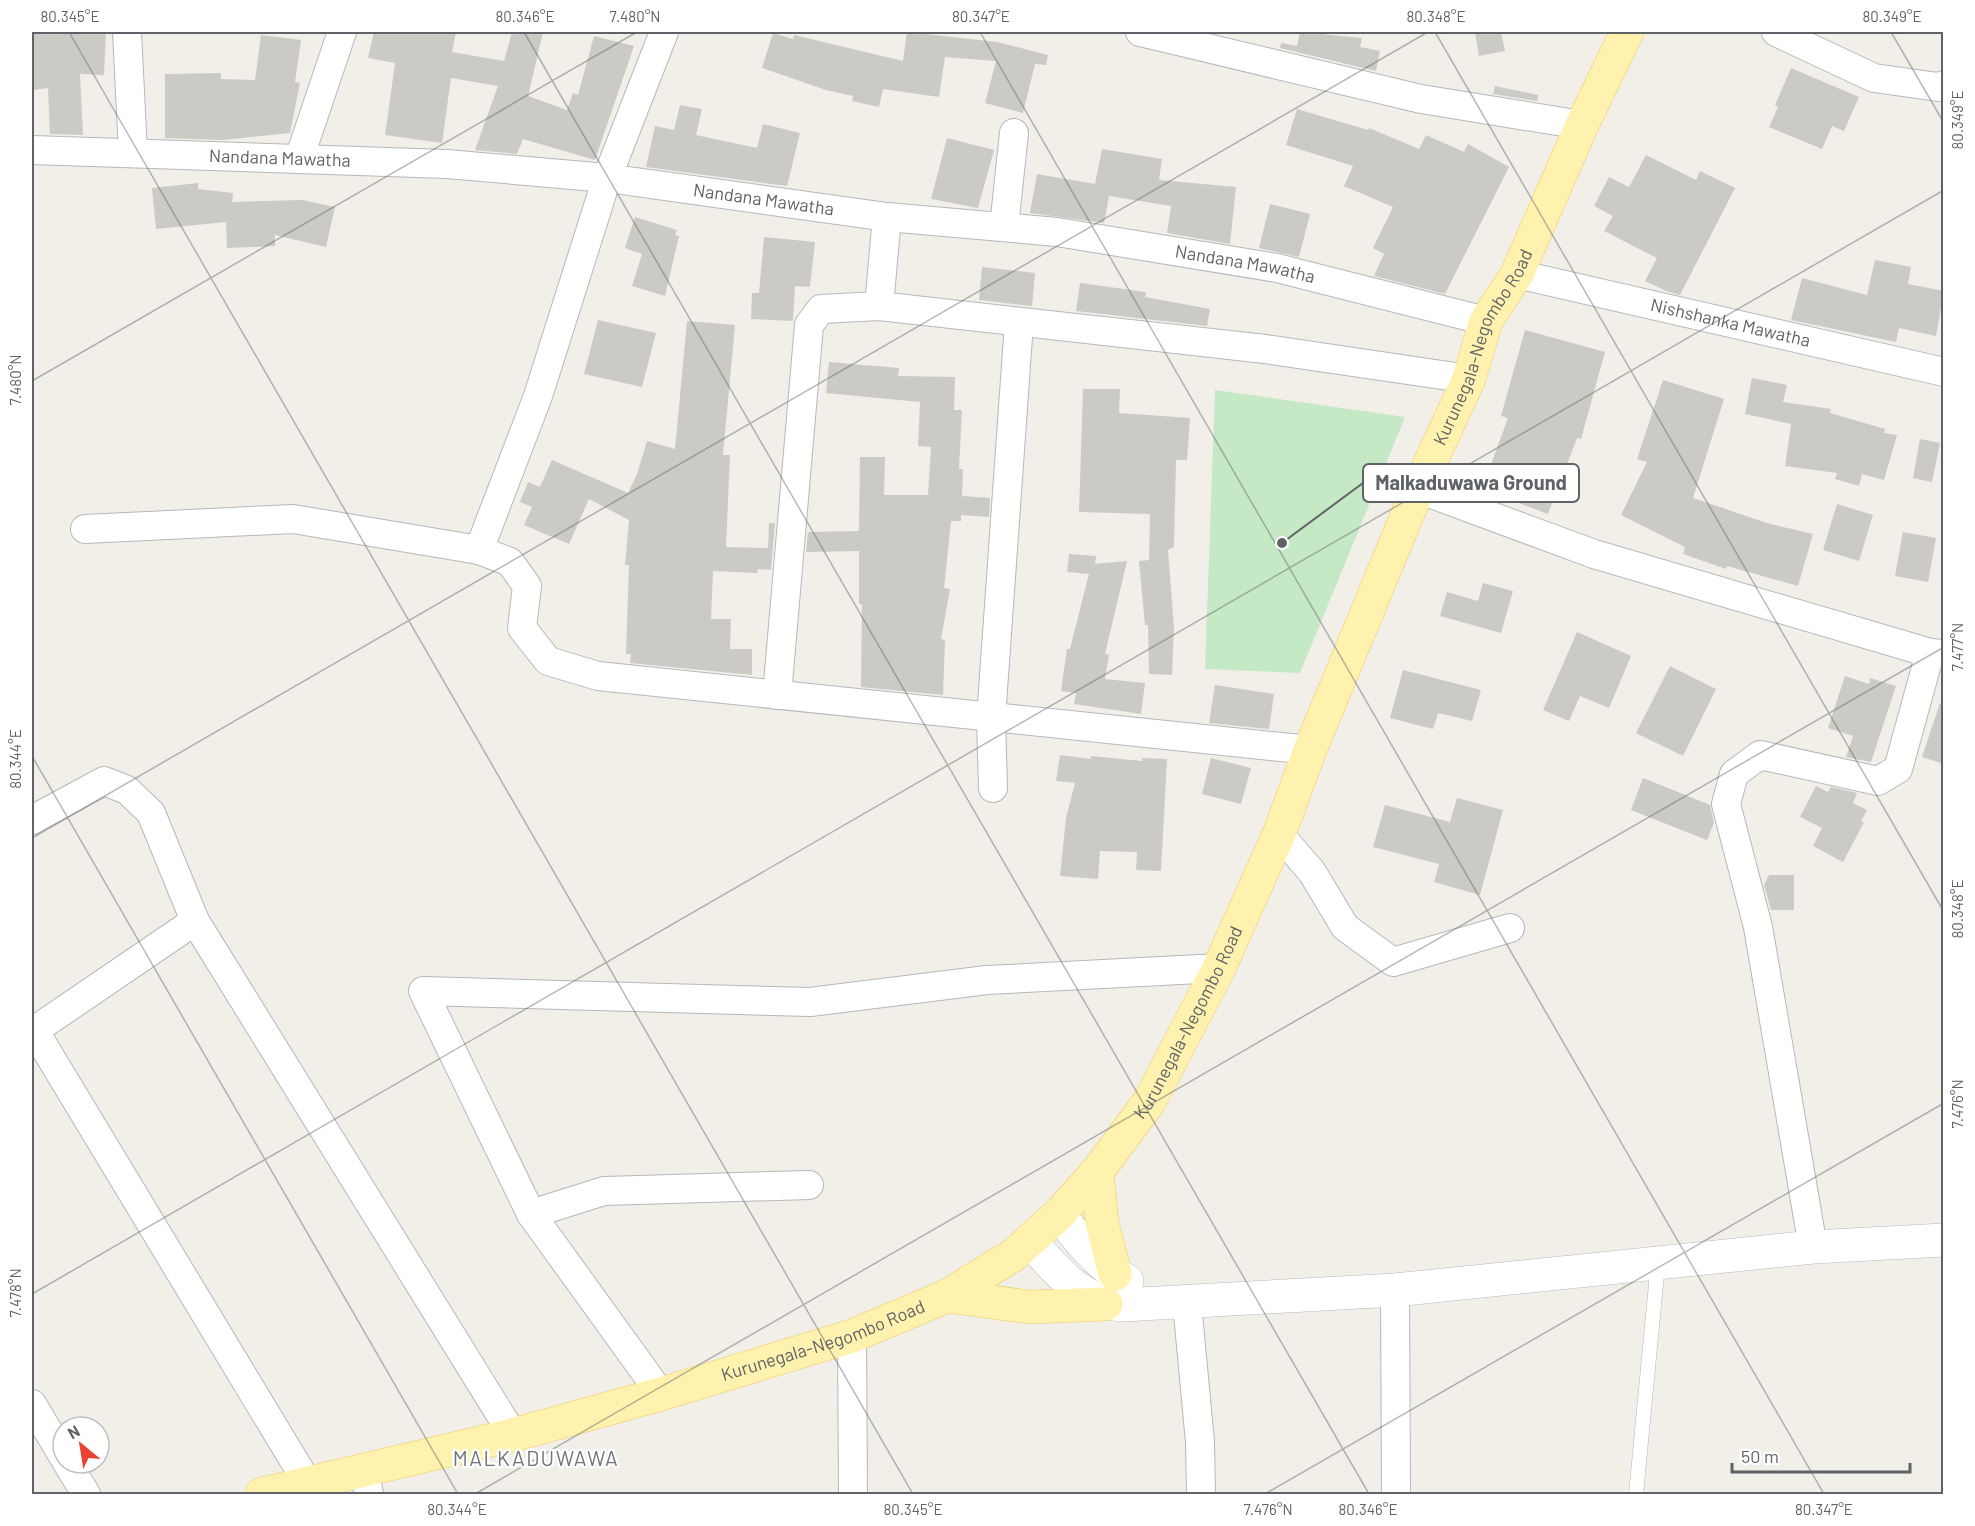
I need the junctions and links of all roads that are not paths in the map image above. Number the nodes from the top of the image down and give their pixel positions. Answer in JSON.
{"nodes":[{"id":1,"x":127,"y":32,"type":"edge"},
{"id":2,"x":342,"y":32,"type":"edge"},
{"id":3,"x":664,"y":32,"type":"edge"},
{"id":4,"x":1140,"y":32,"type":"edge"},
{"id":5,"x":1627,"y":32,"type":"edge"},
{"id":6,"x":1776,"y":32,"type":"edge"},
{"id":7,"x":1944,"y":85,"type":"edge"},
{"id":8,"x":1582,"y":125,"type":"junction"},
{"id":9,"x":1014,"y":133,"type":"dead end"},
{"id":10,"x":32,"y":150,"type":"edge"},
{"id":11,"x":133,"y":153,"type":"junction"},
{"id":12,"x":299,"y":159,"type":"junction"},
{"id":13,"x":607,"y":178,"type":"junction"},
{"id":14,"x":887,"y":217,"type":"junction"},
{"id":15,"x":1004,"y":227,"type":"junction"},
{"id":16,"x":1517,"y":274,"type":"junction"},
{"id":17,"x":879,"y":306,"type":"junction"},
{"id":18,"x":1486,"y":321,"type":"junction"},
{"id":19,"x":1019,"y":323,"type":"junction"},
{"id":20,"x":1944,"y":372,"type":"edge"},
{"id":21,"x":1469,"y":379,"type":"junction"},
{"id":22,"x":1418,"y":489,"type":"junction"},
{"id":23,"x":85,"y":529,"type":"dead end"},
{"id":24,"x":479,"y":550,"type":"junction"},
{"id":25,"x":1937,"y":653,"type":"edge"},
{"id":26,"x":777,"y":695,"type":"junction"},
{"id":27,"x":991,"y":718,"type":"junction"},
{"id":28,"x":1310,"y":750,"type":"junction"},
{"id":29,"x":993,"y":788,"type":"dead end"},
{"id":30,"x":32,"y":820,"type":"edge"},
{"id":31,"x":1279,"y":834,"type":"junction"},
{"id":32,"x":195,"y":921,"type":"junction"},
{"id":33,"x":1510,"y":928,"type":"dead end"},
{"id":34,"x":1219,"y":968,"type":"junction"},
{"id":35,"x":33,"y":1031,"type":"edge"},
{"id":36,"x":1097,"y":1172,"type":"junction"},
{"id":37,"x":809,"y":1185,"type":"dead end"},
{"id":38,"x":1060,"y":1213,"type":"junction"},
{"id":39,"x":531,"y":1214,"type":"junction"},
{"id":40,"x":1944,"y":1240,"type":"edge"},
{"id":41,"x":1030,"y":1241,"type":"junction"},
{"id":42,"x":1813,"y":1247,"type":"junction"},
{"id":43,"x":1658,"y":1263,"type":"junction"},
{"id":44,"x":1110,"y":1289,"type":"junction"},
{"id":45,"x":1395,"y":1290,"type":"junction"},
{"id":46,"x":947,"y":1296,"type":"junction"},
{"id":47,"x":1178,"y":1303,"type":"junction"},
{"id":48,"x":852,"y":1336,"type":"junction"},
{"id":49,"x":661,"y":1394,"type":"junction"},
{"id":50,"x":32,"y":1404,"type":"edge"},
{"id":51,"x":513,"y":1434,"type":"junction"},
{"id":52,"x":51,"y":1436,"type":"edge"},
{"id":53,"x":74,"y":1475,"type":"edge"},
{"id":54,"x":307,"y":1482,"type":"junction"},
{"id":55,"x":367,"y":1482,"type":"edge"},
{"id":56,"x":86,"y":1494,"type":"edge"},
{"id":57,"x":262,"y":1494,"type":"edge"},
{"id":58,"x":853,"y":1494,"type":"edge"},
{"id":59,"x":1201,"y":1494,"type":"edge"},
{"id":60,"x":1396,"y":1494,"type":"edge"},
{"id":61,"x":1636,"y":1494,"type":"edge"}],
"edges":[{"from":1,"to":11,"type":"street"},
{"from":2,"to":12,"type":"street"},
{"from":3,"to":13,"type":"street"},
{"from":4,"to":8,"type":"street"},
{"from":5,"to":8,"type":"main road","name":"Kurunegala-Negombo Road"},
{"from":6,"to":7,"type":"street"},
{"from":8,"to":16,"type":"main road","name":"Kurunegala-Negombo Road"},
{"from":9,"to":15,"type":"street"},
{"from":10,"to":11,"type":"street","name":"Nandana Mawatha"},
{"from":11,"to":12,"type":"street","name":"Nandana Mawatha"},
{"from":12,"to":13,"type":"street","name":"Nandana Mawatha"},
{"from":13,"to":14,"type":"street","name":"Nandana Mawatha"},
{"from":13,"to":24,"type":"street"},
{"from":14,"to":15,"type":"street","name":"Nandana Mawatha"},
{"from":14,"to":17,"type":"street"},
{"from":15,"to":18,"type":"street","name":"Nandana Mawatha"},
{"from":16,"to":18,"type":"main road","name":"Kurunegala-Negombo Road"},
{"from":16,"to":20,"type":"street","name":"Nishshanka Mawatha"},
{"from":17,"to":19,"type":"street"},
{"from":17,"to":26,"type":"street"},
{"from":18,"to":21,"type":"main road","name":"Kurunegala-Negombo Road"},
{"from":19,"to":21,"type":"street"},
{"from":19,"to":27,"type":"street"},
{"from":21,"to":22,"type":"main road","name":"Kurunegala-Negombo Road"},
{"from":22,"to":25,"type":"street"},
{"from":22,"to":28,"type":"main road","name":"Kurunegala-Negombo Road"},
{"from":23,"to":24,"type":"street"},
{"from":24,"to":26,"type":"street"},
{"from":25,"to":42,"type":"street"},
{"from":26,"to":27,"type":"street"},
{"from":27,"to":28,"type":"street"},
{"from":27,"to":29,"type":"street"},
{"from":28,"to":31,"type":"main road","name":"Kurunegala-Negombo Road"},
{"from":30,"to":32,"type":"street"},
{"from":31,"to":33,"type":"street"},
{"from":31,"to":34,"type":"main road","name":"Kurunegala-Negombo Road"},
{"from":32,"to":35,"type":"street"},
{"from":32,"to":51,"type":"street"},
{"from":34,"to":36,"type":"main road","name":"Kurunegala-Negombo Road"},
{"from":34,"to":39,"type":"street"},
{"from":35,"to":54,"type":"street"},
{"from":36,"to":38,"type":"main road","name":"Kurunegala-Negombo Road"},
{"from":36,"to":44,"type":"main road"},
{"from":37,"to":39,"type":"street"},
{"from":38,"to":41,"type":"main road","name":"Kurunegala-Negombo Road"},
{"from":38,"to":44,"type":"street"},
{"from":39,"to":49,"type":"street"},
{"from":40,"to":42,"type":"street"},
{"from":41,"to":44,"type":"street"},
{"from":41,"to":46,"type":"main road","name":"Kurunegala-Negombo Road"},
{"from":42,"to":43,"type":"street"},
{"from":43,"to":45,"type":"street"},
{"from":43,"to":61,"type":"lane"},
{"from":44,"to":46,"type":"main road"},
{"from":44,"to":47,"type":"street"},
{"from":45,"to":47,"type":"street"},
{"from":45,"to":60,"type":"street"},
{"from":46,"to":48,"type":"main road","name":"Kurunegala-Negombo Road"},
{"from":47,"to":59,"type":"street"},
{"from":48,"to":49,"type":"main road","name":"Kurunegala-Negombo Road"},
{"from":48,"to":58,"type":"street"},
{"from":49,"to":51,"type":"main road","name":"Kurunegala-Negombo Road"},
{"from":50,"to":52,"type":"street"},
{"from":51,"to":55,"type":"main road","name":"Kurunegala-Negombo Road"},
{"from":53,"to":56,"type":"street"},
{"from":54,"to":55,"type":"main road","name":"Kurunegala-Negombo Road"},
{"from":54,"to":57,"type":"main road","name":"Kurunegala-Negombo Road"}]}
